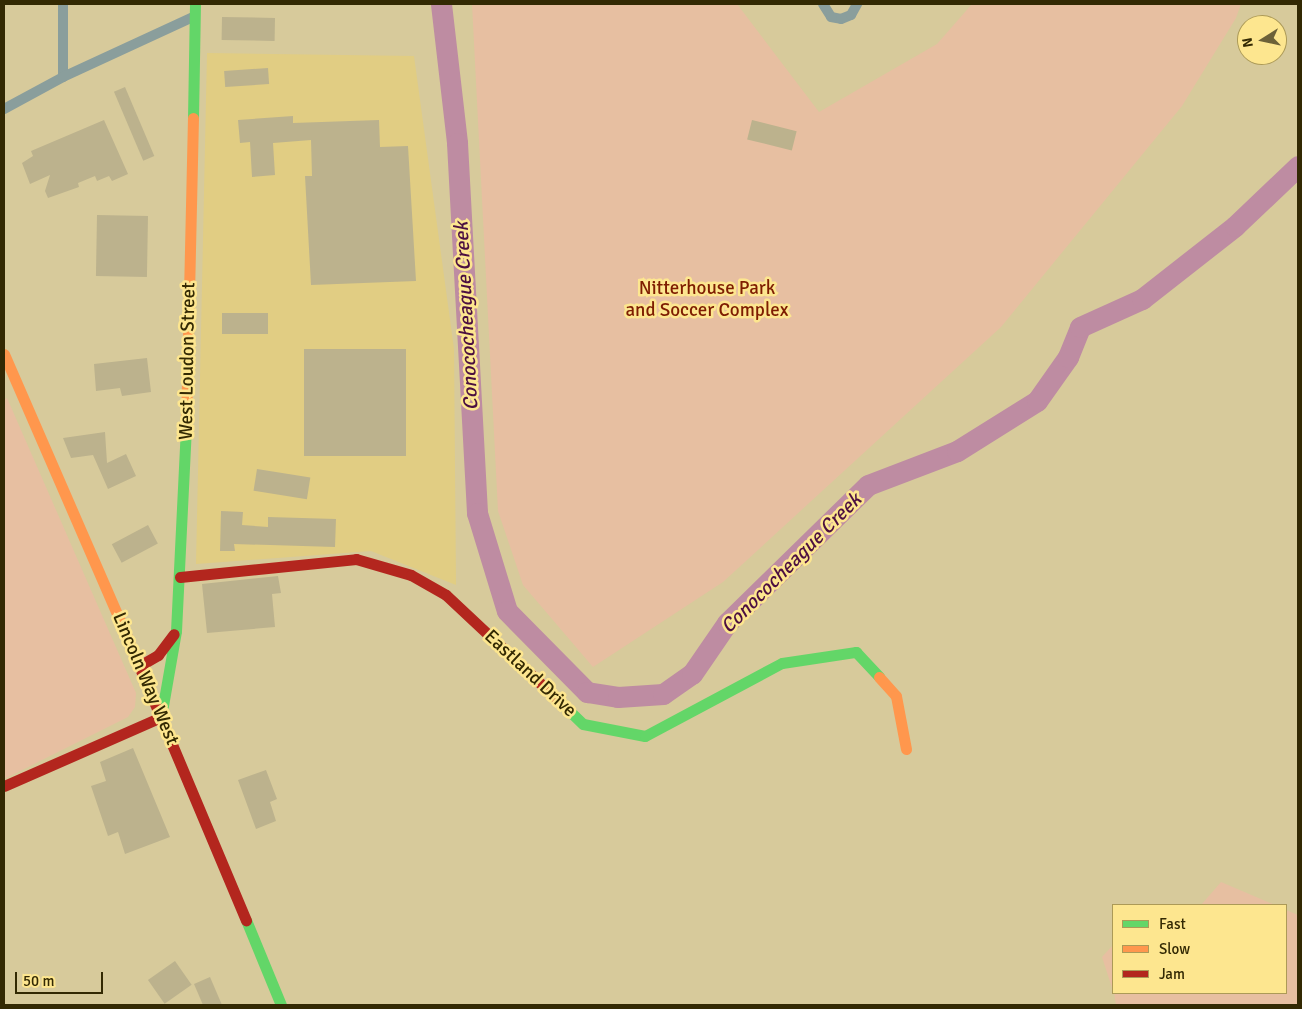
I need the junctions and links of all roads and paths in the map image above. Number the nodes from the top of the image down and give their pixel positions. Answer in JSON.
{"nodes":[{"id":1,"x":63,"y":4,"type":"edge"},
{"id":2,"x":195,"y":4,"type":"edge"},
{"id":3,"x":823,"y":4,"type":"edge"},
{"id":4,"x":857,"y":4,"type":"edge"},
{"id":5,"x":195,"y":16,"type":"junction"},
{"id":6,"x":63,"y":77,"type":"junction"},
{"id":7,"x":4,"y":109,"type":"edge"},
{"id":8,"x":4,"y":354,"type":"edge"},
{"id":9,"x":180,"y":577,"type":"junction"},
{"id":10,"x":176,"y":631,"type":"junction"},
{"id":11,"x":138,"y":666,"type":"junction"},
{"id":12,"x":161,"y":718,"type":"junction"},
{"id":13,"x":906,"y":749,"type":"dead end"},
{"id":14,"x":4,"y":786,"type":"edge"},
{"id":15,"x":281,"y":1005,"type":"edge"}],
"edges":[{"from":1,"to":6,"type":"street"},
{"from":2,"to":5,"type":"main road","name":"West Loudon Street"},
{"from":3,"to":4,"type":"street"},
{"from":5,"to":6,"type":"street"},
{"from":5,"to":9,"type":"main road","name":"West Loudon Street"},
{"from":6,"to":7,"type":"street"},
{"from":8,"to":11,"type":"main road","name":"Lincoln Way West"},
{"from":9,"to":10,"type":"main road","name":"West Loudon Street"},
{"from":9,"to":13,"type":"main road","name":"Eastland Drive"},
{"from":10,"to":11,"type":"main road"},
{"from":10,"to":12,"type":"main road","name":"West Loudon Street"},
{"from":11,"to":12,"type":"main road","name":"Lincoln Way West"},
{"from":12,"to":14,"type":"main road"},
{"from":12,"to":15,"type":"main road","name":"Lincoln Way West"}]}
